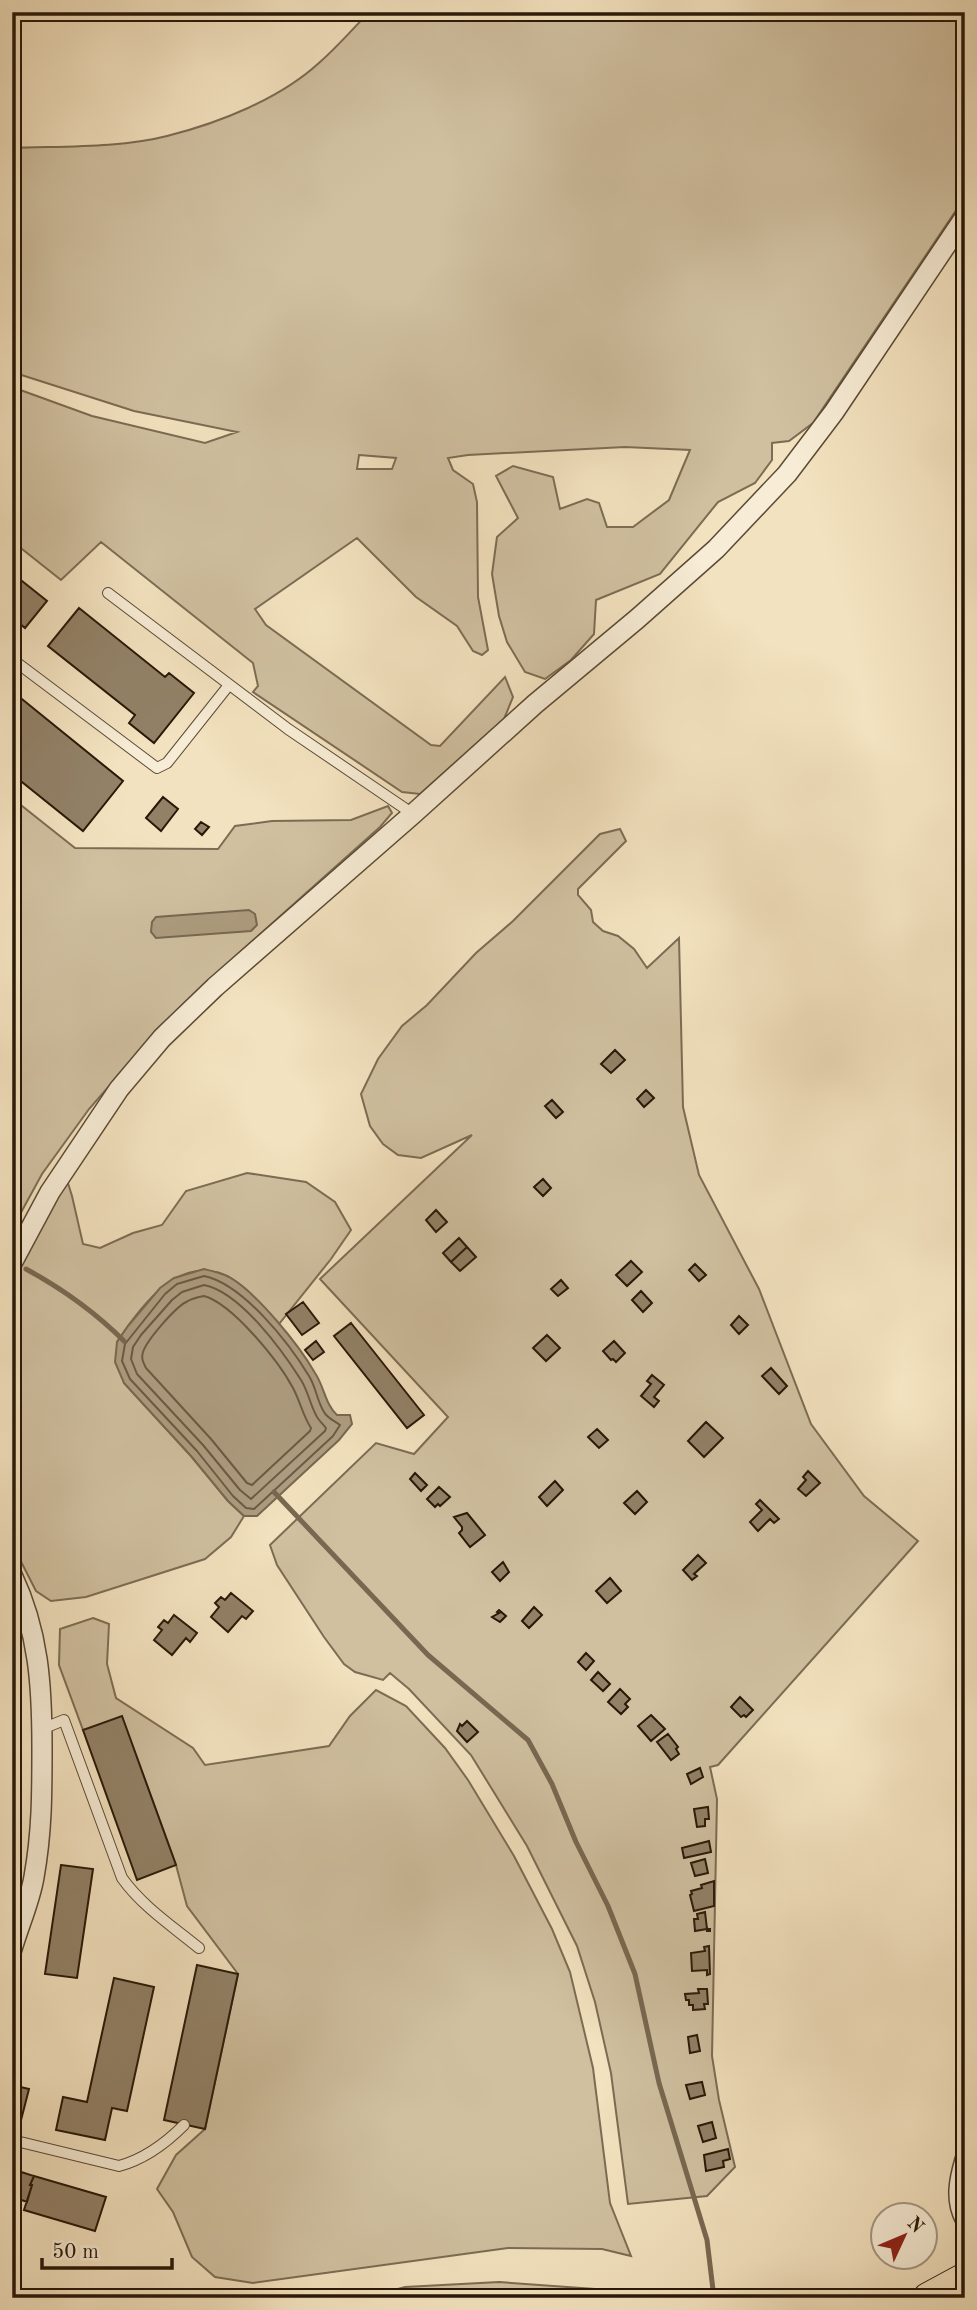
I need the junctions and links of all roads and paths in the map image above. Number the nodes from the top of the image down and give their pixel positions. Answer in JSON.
{"nodes":[{"id":1,"x":965,"y":217,"type":"edge"},
{"id":2,"x":108,"y":593,"type":"dead end"},
{"id":3,"x":12,"y":659,"type":"edge"},
{"id":4,"x":229,"y":685,"type":"junction"},
{"id":5,"x":413,"y":814,"type":"junction"},
{"id":6,"x":12,"y":1263,"type":"edge"},
{"id":7,"x":12,"y":1575,"type":"edge"},
{"id":8,"x":42,"y":1728,"type":"junction"},
{"id":9,"x":200,"y":1948,"type":"dead end"},
{"id":10,"x":12,"y":1949,"type":"edge"},
{"id":11,"x":184,"y":2124,"type":"dead end"},
{"id":12,"x":12,"y":2140,"type":"edge"},
{"id":13,"x":965,"y":2160,"type":"edge"},
{"id":14,"x":965,"y":2219,"type":"edge"},
{"id":15,"x":965,"y":2278,"type":"edge"},
{"id":16,"x":928,"y":2298,"type":"edge"}],
"edges":[{"from":1,"to":5,"type":"street"},
{"from":2,"to":4,"type":"lane"},
{"from":3,"to":4,"type":"lane"},
{"from":4,"to":5,"type":"lane"},
{"from":5,"to":6,"type":"street"},
{"from":7,"to":8,"type":"street"},
{"from":8,"to":9,"type":"lane"},
{"from":8,"to":10,"type":"street"},
{"from":11,"to":12,"type":"lane"},
{"from":13,"to":14,"type":"street"},
{"from":15,"to":16,"type":"main road"}]}
